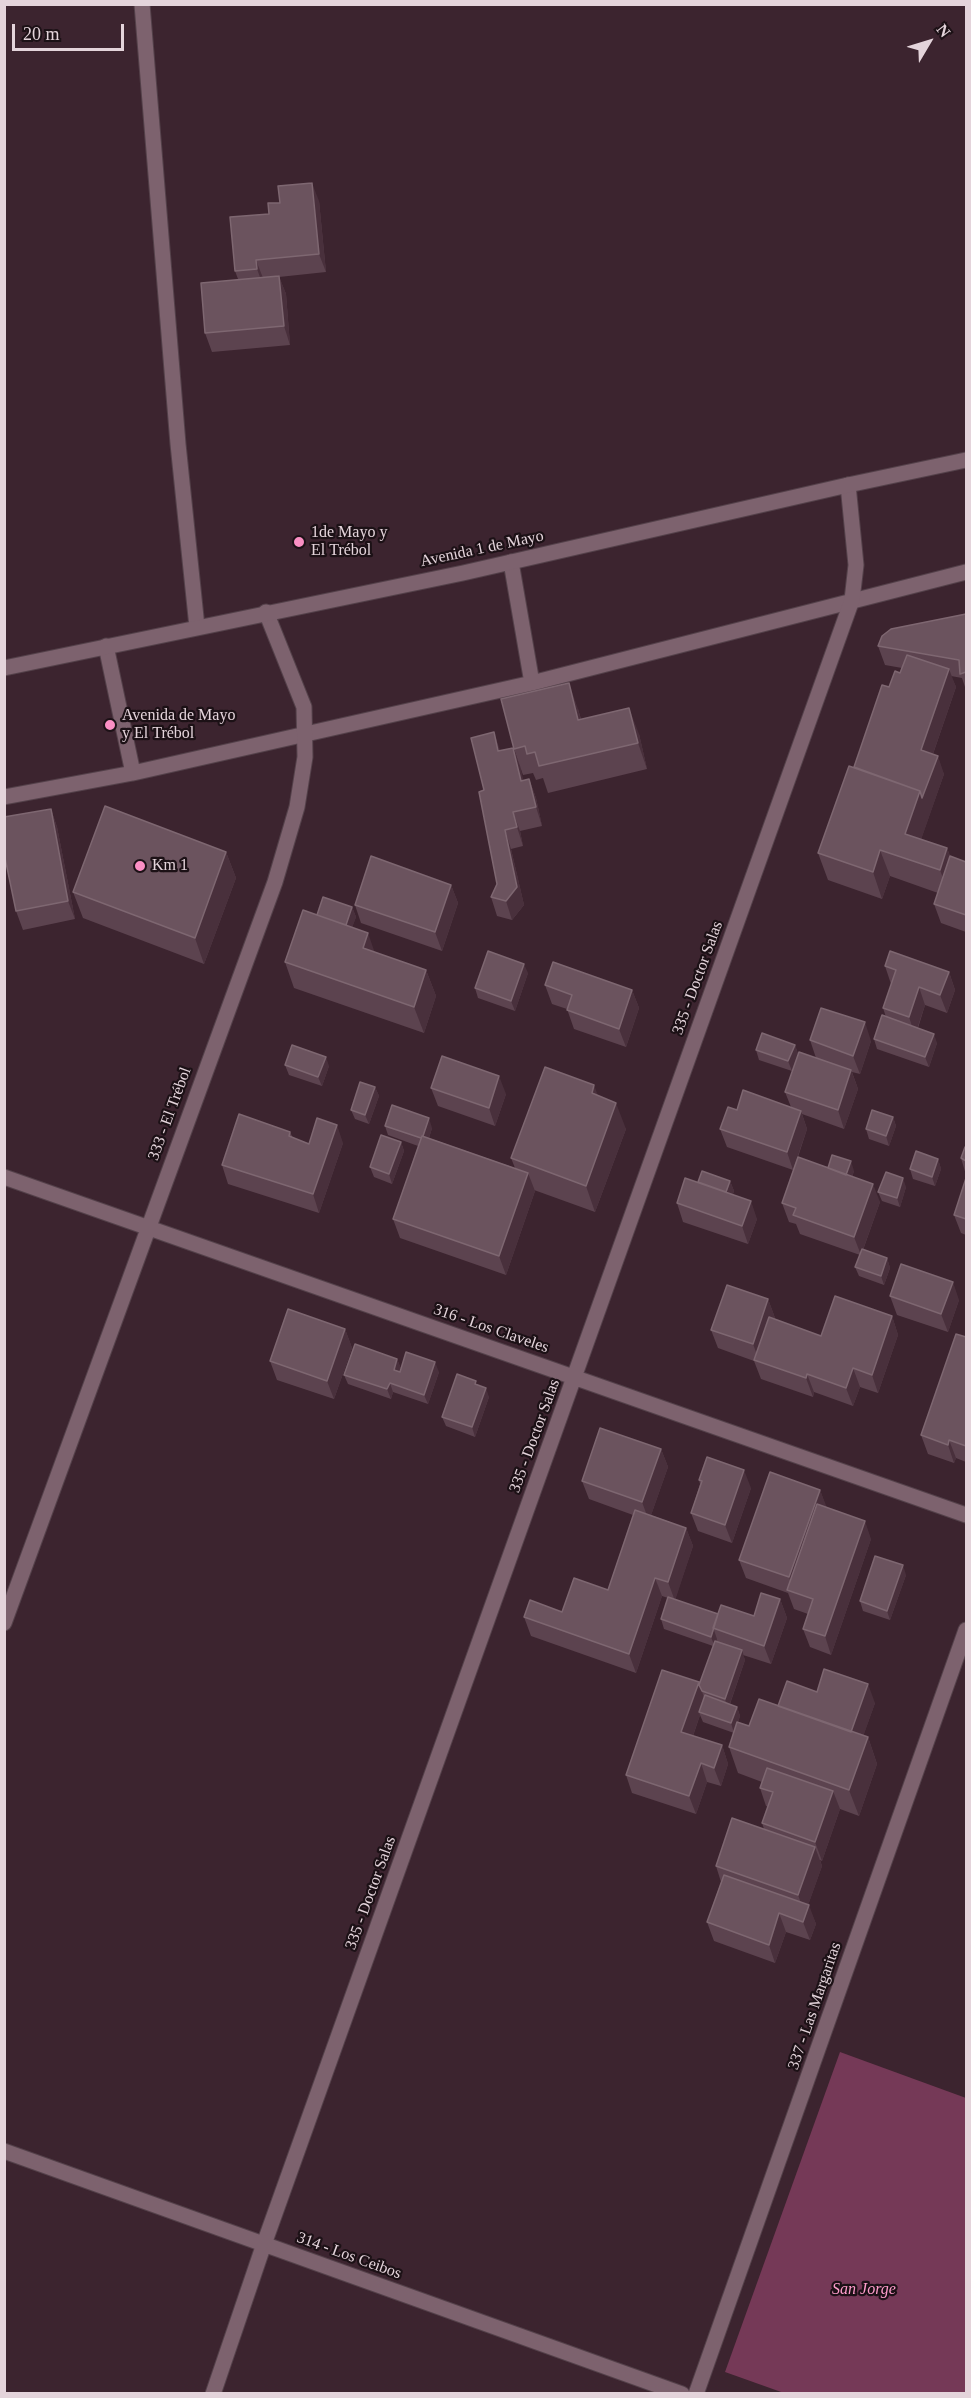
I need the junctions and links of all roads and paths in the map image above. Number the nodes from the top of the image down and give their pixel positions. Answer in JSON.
{"nodes":[{"id":1,"x":142,"y":4,"type":"edge"},
{"id":2,"x":966,"y":460,"type":"edge"},
{"id":3,"x":848,"y":485,"type":"junction"},
{"id":4,"x":511,"y":562,"type":"junction"},
{"id":5,"x":966,"y":572,"type":"edge"},
{"id":6,"x":852,"y":600,"type":"junction"},
{"id":7,"x":266,"y":612,"type":"junction"},
{"id":8,"x":197,"y":627,"type":"junction"},
{"id":9,"x":106,"y":646,"type":"junction"},
{"id":10,"x":4,"y":668,"type":"edge"},
{"id":11,"x":532,"y":683,"type":"junction"},
{"id":12,"x":305,"y":735,"type":"junction"},
{"id":13,"x":133,"y":773,"type":"junction"},
{"id":14,"x":4,"y":797,"type":"edge"},
{"id":15,"x":4,"y":1177,"type":"edge"},
{"id":16,"x":148,"y":1227,"type":"junction"},
{"id":17,"x":575,"y":1377,"type":"junction"},
{"id":18,"x":966,"y":1515,"type":"edge"},
{"id":19,"x":4,"y":1623,"type":"edge"},
{"id":20,"x":966,"y":1630,"type":"edge"},
{"id":21,"x":4,"y":2151,"type":"edge"},
{"id":22,"x":264,"y":2244,"type":"junction"},
{"id":23,"x":213,"y":2394,"type":"edge"},
{"id":24,"x":682,"y":2394,"type":"edge"},
{"id":25,"x":696,"y":2394,"type":"edge"}],
"edges":[{"from":1,"to":8,"type":"street"},
{"from":2,"to":3,"type":"street","name":"Avenida 1 de Mayo"},
{"from":3,"to":4,"type":"street","name":"Avenida 1 de Mayo"},
{"from":3,"to":6,"type":"street","name":"335 - Doctor Salas"},
{"from":4,"to":7,"type":"street","name":"Avenida 1 de Mayo"},
{"from":4,"to":11,"type":"street"},
{"from":5,"to":6,"type":"street"},
{"from":6,"to":11,"type":"street"},
{"from":6,"to":17,"type":"street","name":"335 - Doctor Salas"},
{"from":7,"to":8,"type":"street","name":"Avenida 1 de Mayo"},
{"from":7,"to":12,"type":"street","name":"333 - El Trébol"},
{"from":8,"to":9,"type":"street","name":"Avenida 1 de Mayo"},
{"from":9,"to":10,"type":"street","name":"Avenida 1 de Mayo"},
{"from":9,"to":13,"type":"street"},
{"from":11,"to":12,"type":"street"},
{"from":12,"to":13,"type":"street"},
{"from":12,"to":16,"type":"street","name":"333 - El Trébol"},
{"from":13,"to":14,"type":"street"},
{"from":15,"to":16,"type":"street","name":"316 - Los Claveles"},
{"from":16,"to":17,"type":"street","name":"316 - Los Claveles"},
{"from":16,"to":19,"type":"street","name":"333 - El Trébol"},
{"from":17,"to":18,"type":"street","name":"316 - Los Claveles"},
{"from":17,"to":22,"type":"street","name":"335 - Doctor Salas"},
{"from":20,"to":25,"type":"street","name":"337 - Las Margaritas"},
{"from":21,"to":22,"type":"street","name":"314 - Los Ceibos"},
{"from":22,"to":23,"type":"street","name":"335 - Doctor Salas"},
{"from":22,"to":24,"type":"street","name":"314 - Los Ceibos"}]}
